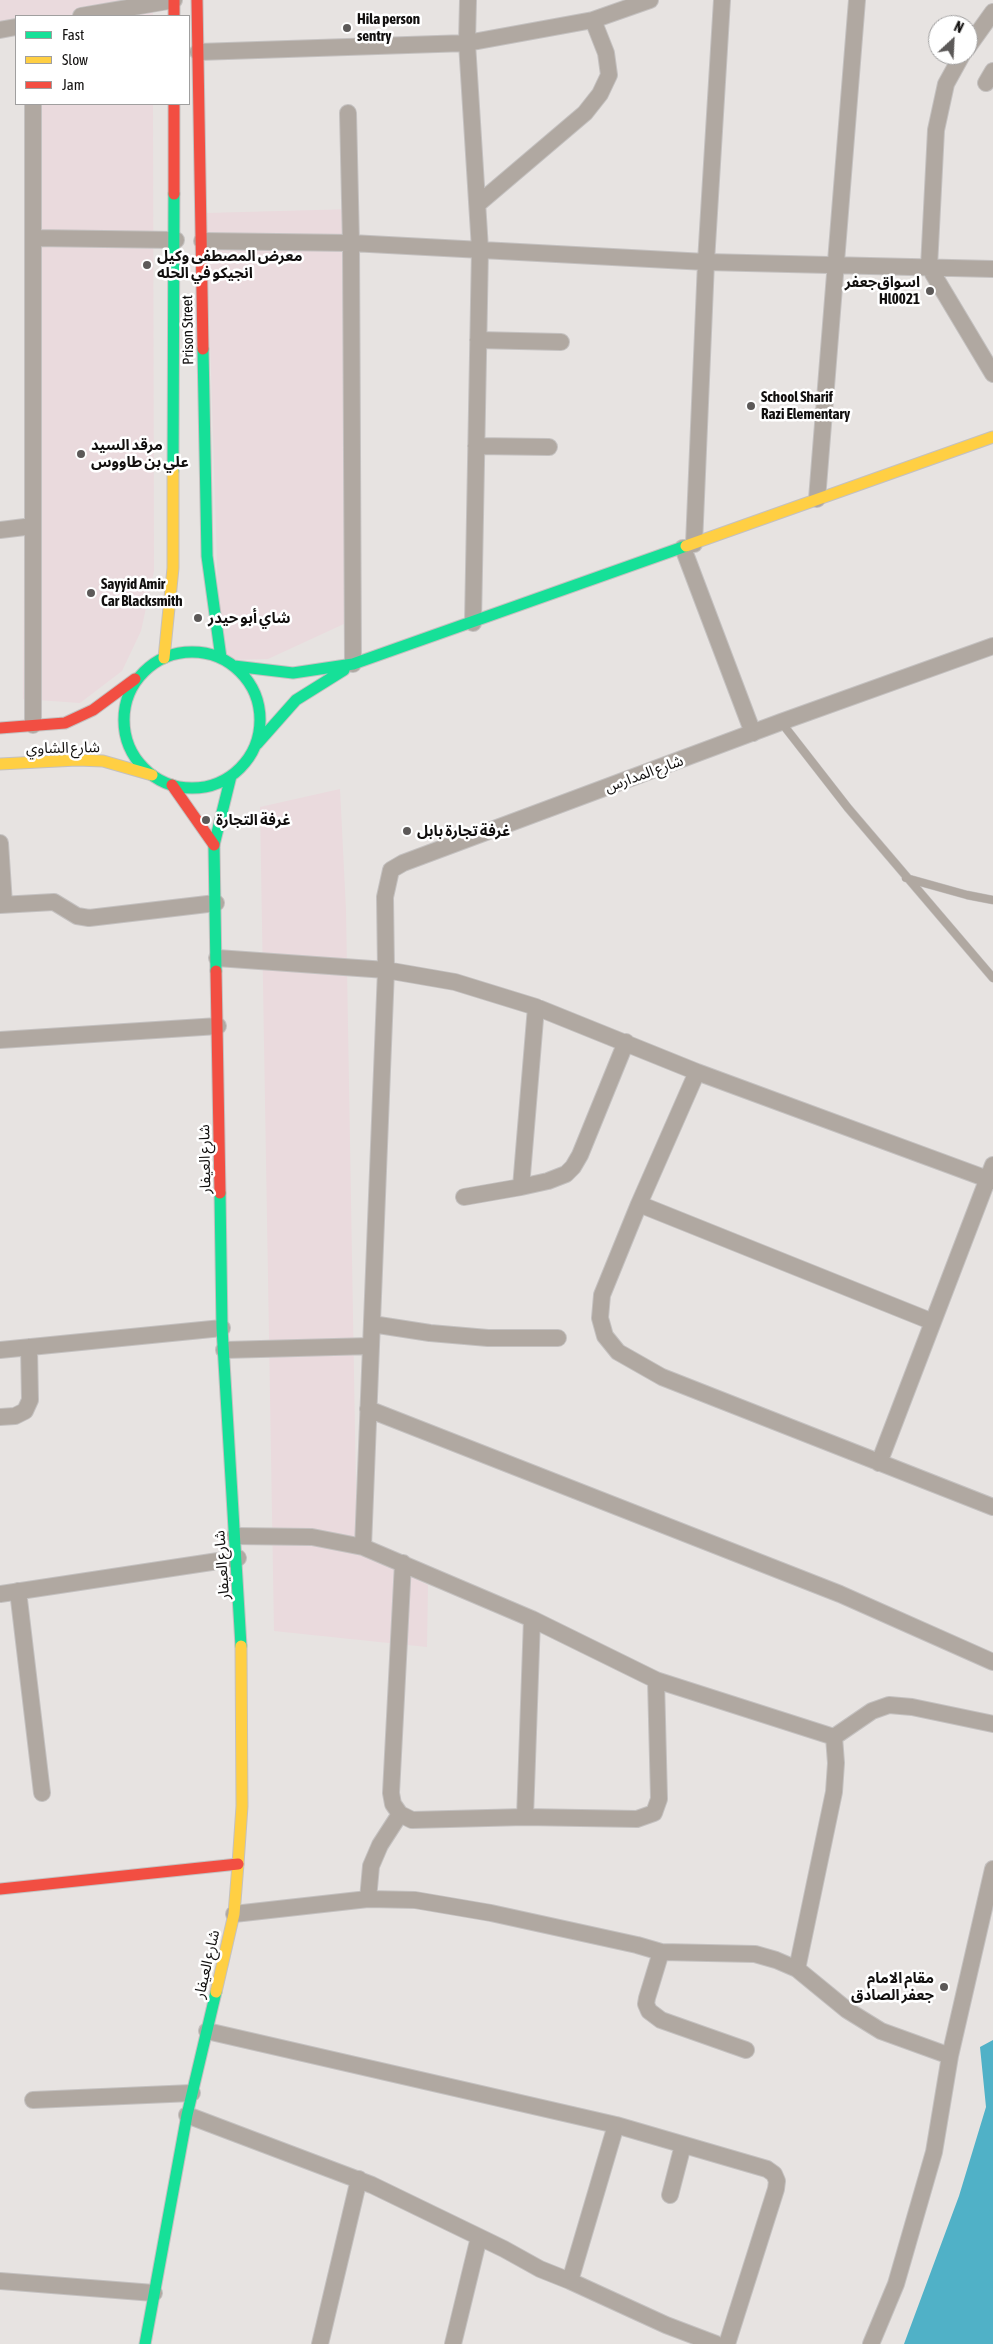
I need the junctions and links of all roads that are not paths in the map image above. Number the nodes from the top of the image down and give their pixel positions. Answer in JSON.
{"nodes":[{"id":1,"x":174,"y":0,"type":"edge"},
{"id":2,"x":197,"y":0,"type":"edge"},
{"id":3,"x":468,"y":0,"type":"edge"},
{"id":4,"x":650,"y":0,"type":"edge"},
{"id":5,"x":722,"y":0,"type":"edge"},
{"id":6,"x":857,"y":0,"type":"edge"},
{"id":7,"x":97,"y":6,"type":"edge"},
{"id":8,"x":993,"y":12,"type":"edge"},
{"id":9,"x":83,"y":15,"type":"edge"},
{"id":10,"x":174,"y":15,"type":"edge"},
{"id":11,"x":593,"y":20,"type":"junction"},
{"id":12,"x":15,"y":27,"type":"edge"},
{"id":13,"x":0,"y":30,"type":"edge"},
{"id":14,"x":978,"y":33,"type":"edge"},
{"id":15,"x":467,"y":43,"type":"junction"},
{"id":16,"x":195,"y":61,"type":"edge"},
{"id":17,"x":956,"y":65,"type":"edge"},
{"id":18,"x":194,"y":81,"type":"edge"},
{"id":19,"x":33,"y":105,"type":"edge"},
{"id":20,"x":174,"y":105,"type":"edge"},
{"id":21,"x":348,"y":113,"type":"dead end"},
{"id":22,"x":478,"y":204,"type":"junction"},
{"id":23,"x":33,"y":238,"type":"junction"},
{"id":24,"x":176,"y":240,"type":"junction"},
{"id":25,"x":202,"y":241,"type":"junction"},
{"id":26,"x":351,"y":243,"type":"junction"},
{"id":27,"x":480,"y":249,"type":"junction"},
{"id":28,"x":706,"y":262,"type":"junction"},
{"id":29,"x":837,"y":266,"type":"junction"},
{"id":30,"x":929,"y":267,"type":"junction"},
{"id":31,"x":993,"y":269,"type":"edge"},
{"id":32,"x":478,"y":340,"type":"junction"},
{"id":33,"x":561,"y":342,"type":"dead end"},
{"id":34,"x":204,"y":351,"type":"junction"},
{"id":35,"x":175,"y":352,"type":"junction"},
{"id":36,"x":993,"y":374,"type":"edge"},
{"id":37,"x":204,"y":379,"type":"junction"},
{"id":38,"x":174,"y":381,"type":"junction"},
{"id":39,"x":993,"y":437,"type":"edge"},
{"id":40,"x":476,"y":446,"type":"junction"},
{"id":41,"x":549,"y":447,"type":"dead end"},
{"id":42,"x":817,"y":500,"type":"junction"},
{"id":43,"x":34,"y":526,"type":"junction"},
{"id":44,"x":0,"y":530,"type":"edge"},
{"id":45,"x":688,"y":546,"type":"junction"},
{"id":46,"x":473,"y":622,"type":"junction"},
{"id":47,"x":993,"y":646,"type":"edge"},
{"id":48,"x":164,"y":658,"type":"junction"},
{"id":49,"x":221,"y":658,"type":"junction"},
{"id":50,"x":353,"y":664,"type":"junction"},
{"id":51,"x":234,"y":666,"type":"junction"},
{"id":52,"x":142,"y":673,"type":"junction"},
{"id":53,"x":781,"y":722,"type":"junction"},
{"id":54,"x":34,"y":726,"type":"junction"},
{"id":55,"x":0,"y":728,"type":"edge"},
{"id":56,"x":753,"y":733,"type":"junction"},
{"id":57,"x":256,"y":744,"type":"junction"},
{"id":58,"x":0,"y":764,"type":"edge"},
{"id":59,"x":154,"y":776,"type":"junction"},
{"id":60,"x":230,"y":776,"type":"junction"},
{"id":61,"x":172,"y":785,"type":"junction"},
{"id":62,"x":0,"y":843,"type":"edge"},
{"id":63,"x":214,"y":845,"type":"junction"},
{"id":64,"x":906,"y":878,"type":"junction"},
{"id":65,"x":993,"y":900,"type":"edge"},
{"id":66,"x":216,"y":903,"type":"junction"},
{"id":67,"x":2,"y":904,"type":"edge"},
{"id":68,"x":217,"y":958,"type":"junction"},
{"id":69,"x":386,"y":970,"type":"junction"},
{"id":70,"x":993,"y":978,"type":"edge"},
{"id":71,"x":536,"y":1007,"type":"junction"},
{"id":72,"x":218,"y":1026,"type":"junction"},
{"id":73,"x":0,"y":1040,"type":"edge"},
{"id":74,"x":626,"y":1042,"type":"junction"},
{"id":75,"x":696,"y":1072,"type":"junction"},
{"id":76,"x":991,"y":1175,"type":"edge"},
{"id":77,"x":522,"y":1187,"type":"junction"},
{"id":78,"x":464,"y":1196,"type":"dead end"},
{"id":79,"x":638,"y":1204,"type":"junction"},
{"id":80,"x":933,"y":1322,"type":"junction"},
{"id":81,"x":372,"y":1324,"type":"junction"},
{"id":82,"x":222,"y":1328,"type":"junction"},
{"id":83,"x":558,"y":1338,"type":"dead end"},
{"id":84,"x":371,"y":1346,"type":"junction"},
{"id":85,"x":28,"y":1347,"type":"junction"},
{"id":86,"x":0,"y":1350,"type":"edge"},
{"id":87,"x":224,"y":1350,"type":"junction"},
{"id":88,"x":368,"y":1409,"type":"junction"},
{"id":89,"x":0,"y":1417,"type":"edge"},
{"id":90,"x":879,"y":1463,"type":"junction"},
{"id":91,"x":993,"y":1507,"type":"edge"},
{"id":92,"x":235,"y":1536,"type":"junction"},
{"id":93,"x":362,"y":1547,"type":"junction"},
{"id":94,"x":238,"y":1558,"type":"junction"},
{"id":95,"x":404,"y":1563,"type":"junction"},
{"id":96,"x":18,"y":1590,"type":"junction"},
{"id":97,"x":0,"y":1594,"type":"edge"},
{"id":98,"x":532,"y":1619,"type":"junction"},
{"id":99,"x":993,"y":1662,"type":"edge"},
{"id":100,"x":656,"y":1680,"type":"junction"},
{"id":101,"x":993,"y":1724,"type":"edge"},
{"id":102,"x":834,"y":1736,"type":"junction"},
{"id":103,"x":42,"y":1793,"type":"dead end"},
{"id":104,"x":400,"y":1814,"type":"junction"},
{"id":105,"x":525,"y":1817,"type":"junction"},
{"id":106,"x":238,"y":1864,"type":"junction"},
{"id":107,"x":993,"y":1869,"type":"edge"},
{"id":108,"x":0,"y":1889,"type":"edge"},
{"id":109,"x":368,"y":1900,"type":"junction"},
{"id":110,"x":234,"y":1914,"type":"junction"},
{"id":111,"x":661,"y":1952,"type":"junction"},
{"id":112,"x":798,"y":1969,"type":"junction"},
{"id":113,"x":207,"y":2031,"type":"junction"},
{"id":114,"x":746,"y":2050,"type":"dead end"},
{"id":115,"x":950,"y":2056,"type":"junction"},
{"id":116,"x":192,"y":2093,"type":"junction"},
{"id":117,"x":33,"y":2100,"type":"dead end"},
{"id":118,"x":187,"y":2115,"type":"junction"},
{"id":119,"x":616,"y":2125,"type":"junction"},
{"id":120,"x":684,"y":2145,"type":"junction"},
{"id":121,"x":359,"y":2179,"type":"junction"},
{"id":122,"x":670,"y":2195,"type":"dead end"},
{"id":123,"x":479,"y":2237,"type":"junction"},
{"id":124,"x":570,"y":2280,"type":"junction"},
{"id":125,"x":0,"y":2281,"type":"edge"},
{"id":126,"x":154,"y":2292,"type":"junction"},
{"id":127,"x":145,"y":2344,"type":"edge"},
{"id":128,"x":320,"y":2344,"type":"edge"},
{"id":129,"x":453,"y":2344,"type":"edge"},
{"id":130,"x":716,"y":2344,"type":"edge"},
{"id":131,"x":727,"y":2344,"type":"edge"},
{"id":132,"x":871,"y":2344,"type":"edge"}],
"edges":[{"from":1,"to":7,"type":"street"},
{"from":1,"to":10,"type":"main road"},
{"from":2,"to":16,"type":"main road","name":"Prison Street"},
{"from":3,"to":15,"type":"street"},
{"from":4,"to":11,"type":"street"},
{"from":5,"to":28,"type":"street"},
{"from":6,"to":29,"type":"street"},
{"from":7,"to":9,"type":"street"},
{"from":8,"to":14,"type":"street"},
{"from":11,"to":15,"type":"street"},
{"from":11,"to":22,"type":"street"},
{"from":12,"to":13,"type":"street"},
{"from":15,"to":16,"type":"street"},
{"from":15,"to":22,"type":"street"},
{"from":16,"to":18,"type":"main road","name":"Prison Street"},
{"from":17,"to":30,"type":"street"},
{"from":18,"to":25,"type":"main road","name":"Prison Street"},
{"from":19,"to":23,"type":"street"},
{"from":20,"to":24,"type":"main road","name":"Prison Street"},
{"from":21,"to":26,"type":"street"},
{"from":22,"to":27,"type":"street"},
{"from":23,"to":24,"type":"street"},
{"from":23,"to":43,"type":"street"},
{"from":24,"to":35,"type":"main road","name":"Prison Street"},
{"from":25,"to":26,"type":"street"},
{"from":25,"to":34,"type":"main road","name":"Prison Street"},
{"from":26,"to":27,"type":"street"},
{"from":26,"to":50,"type":"street"},
{"from":27,"to":28,"type":"street"},
{"from":27,"to":32,"type":"street"},
{"from":28,"to":29,"type":"street"},
{"from":28,"to":45,"type":"street"},
{"from":29,"to":30,"type":"street"},
{"from":29,"to":42,"type":"street"},
{"from":30,"to":31,"type":"street"},
{"from":30,"to":36,"type":"street"},
{"from":32,"to":33,"type":"street"},
{"from":32,"to":40,"type":"street"},
{"from":34,"to":35,"type":"main road"},
{"from":34,"to":37,"type":"main road","name":"Prison Street"},
{"from":35,"to":38,"type":"main road","name":"Prison Street"},
{"from":37,"to":38,"type":"main road"},
{"from":37,"to":49,"type":"main road","name":"Prison Street"},
{"from":38,"to":48,"type":"main road","name":"Prison Street"},
{"from":39,"to":42,"type":"main road"},
{"from":40,"to":41,"type":"street"},
{"from":40,"to":46,"type":"street"},
{"from":42,"to":45,"type":"main road"},
{"from":43,"to":44,"type":"street"},
{"from":43,"to":54,"type":"street"},
{"from":45,"to":46,"type":"main road"},
{"from":45,"to":56,"type":"street"},
{"from":46,"to":50,"type":"main road"},
{"from":47,"to":53,"type":"street","name":"شارع المدارس"},
{"from":48,"to":49,"type":"main road"},
{"from":48,"to":52,"type":"main road"},
{"from":49,"to":51,"type":"main road"},
{"from":50,"to":51,"type":"main road"},
{"from":50,"to":57,"type":"main road"},
{"from":51,"to":57,"type":"main road"},
{"from":52,"to":54,"type":"main road","name":"شارع الشاوي"},
{"from":52,"to":59,"type":"main road"},
{"from":53,"to":56,"type":"street","name":"شارع المدارس"},
{"from":53,"to":64,"type":"lane"},
{"from":54,"to":55,"type":"main road","name":"شارع الشاوي"},
{"from":56,"to":69,"type":"street","name":"شارع المدارس"},
{"from":57,"to":60,"type":"main road"},
{"from":58,"to":59,"type":"main road","name":"شارع الشاوي"},
{"from":59,"to":61,"type":"main road"},
{"from":60,"to":61,"type":"main road"},
{"from":60,"to":63,"type":"main road","name":"شارع العيفار"},
{"from":61,"to":63,"type":"main road"},
{"from":62,"to":67,"type":"street"},
{"from":63,"to":66,"type":"main road","name":"شارع العيفار"},
{"from":64,"to":65,"type":"lane"},
{"from":64,"to":70,"type":"lane"},
{"from":66,"to":67,"type":"street"},
{"from":66,"to":68,"type":"main road","name":"شارع العيفار"},
{"from":68,"to":69,"type":"street"},
{"from":68,"to":72,"type":"main road","name":"شارع العيفار"},
{"from":69,"to":71,"type":"street"},
{"from":69,"to":81,"type":"street"},
{"from":71,"to":74,"type":"street"},
{"from":71,"to":77,"type":"street"},
{"from":72,"to":73,"type":"street"},
{"from":72,"to":82,"type":"main road","name":"شارع العيفار"},
{"from":74,"to":75,"type":"street"},
{"from":74,"to":77,"type":"street"},
{"from":75,"to":76,"type":"street"},
{"from":75,"to":79,"type":"street"},
{"from":76,"to":80,"type":"street"},
{"from":77,"to":78,"type":"street"},
{"from":79,"to":80,"type":"street"},
{"from":79,"to":90,"type":"street"},
{"from":80,"to":90,"type":"street"},
{"from":81,"to":83,"type":"street"},
{"from":81,"to":84,"type":"street"},
{"from":82,"to":85,"type":"street"},
{"from":82,"to":87,"type":"main road","name":"شارع العيفار"},
{"from":84,"to":87,"type":"street"},
{"from":84,"to":88,"type":"street"},
{"from":85,"to":86,"type":"street"},
{"from":85,"to":89,"type":"street"},
{"from":87,"to":92,"type":"main road","name":"شارع العيفار"},
{"from":88,"to":93,"type":"street"},
{"from":88,"to":99,"type":"street"},
{"from":90,"to":91,"type":"street"},
{"from":92,"to":93,"type":"street"},
{"from":92,"to":94,"type":"main road","name":"شارع العيفار"},
{"from":93,"to":95,"type":"street"},
{"from":94,"to":96,"type":"street"},
{"from":94,"to":106,"type":"main road","name":"شارع العيفار"},
{"from":95,"to":98,"type":"street"},
{"from":95,"to":104,"type":"street"},
{"from":96,"to":97,"type":"street"},
{"from":96,"to":103,"type":"street"},
{"from":98,"to":100,"type":"street"},
{"from":98,"to":105,"type":"street"},
{"from":100,"to":102,"type":"street"},
{"from":100,"to":105,"type":"street"},
{"from":101,"to":102,"type":"street"},
{"from":102,"to":112,"type":"street"},
{"from":104,"to":105,"type":"street"},
{"from":104,"to":109,"type":"street"},
{"from":106,"to":108,"type":"main road"},
{"from":106,"to":110,"type":"main road","name":"شارع العيفار"},
{"from":107,"to":115,"type":"street"},
{"from":109,"to":110,"type":"street"},
{"from":109,"to":111,"type":"street"},
{"from":110,"to":113,"type":"main road","name":"شارع العيفار"},
{"from":111,"to":112,"type":"street"},
{"from":111,"to":114,"type":"street"},
{"from":112,"to":115,"type":"street"},
{"from":113,"to":116,"type":"main road","name":"شارع العيفار"},
{"from":113,"to":119,"type":"street"},
{"from":115,"to":132,"type":"street"},
{"from":116,"to":117,"type":"street"},
{"from":116,"to":118,"type":"main road","name":"شارع العيفار"},
{"from":118,"to":121,"type":"street"},
{"from":118,"to":126,"type":"main road","name":"شارع العيفار"},
{"from":119,"to":120,"type":"street"},
{"from":119,"to":124,"type":"street"},
{"from":120,"to":122,"type":"street"},
{"from":120,"to":131,"type":"street"},
{"from":121,"to":123,"type":"street"},
{"from":121,"to":128,"type":"street"},
{"from":123,"to":124,"type":"street"},
{"from":123,"to":129,"type":"street"},
{"from":124,"to":130,"type":"street"},
{"from":125,"to":126,"type":"street"},
{"from":126,"to":127,"type":"main road","name":"شارع العيفار"}]}
